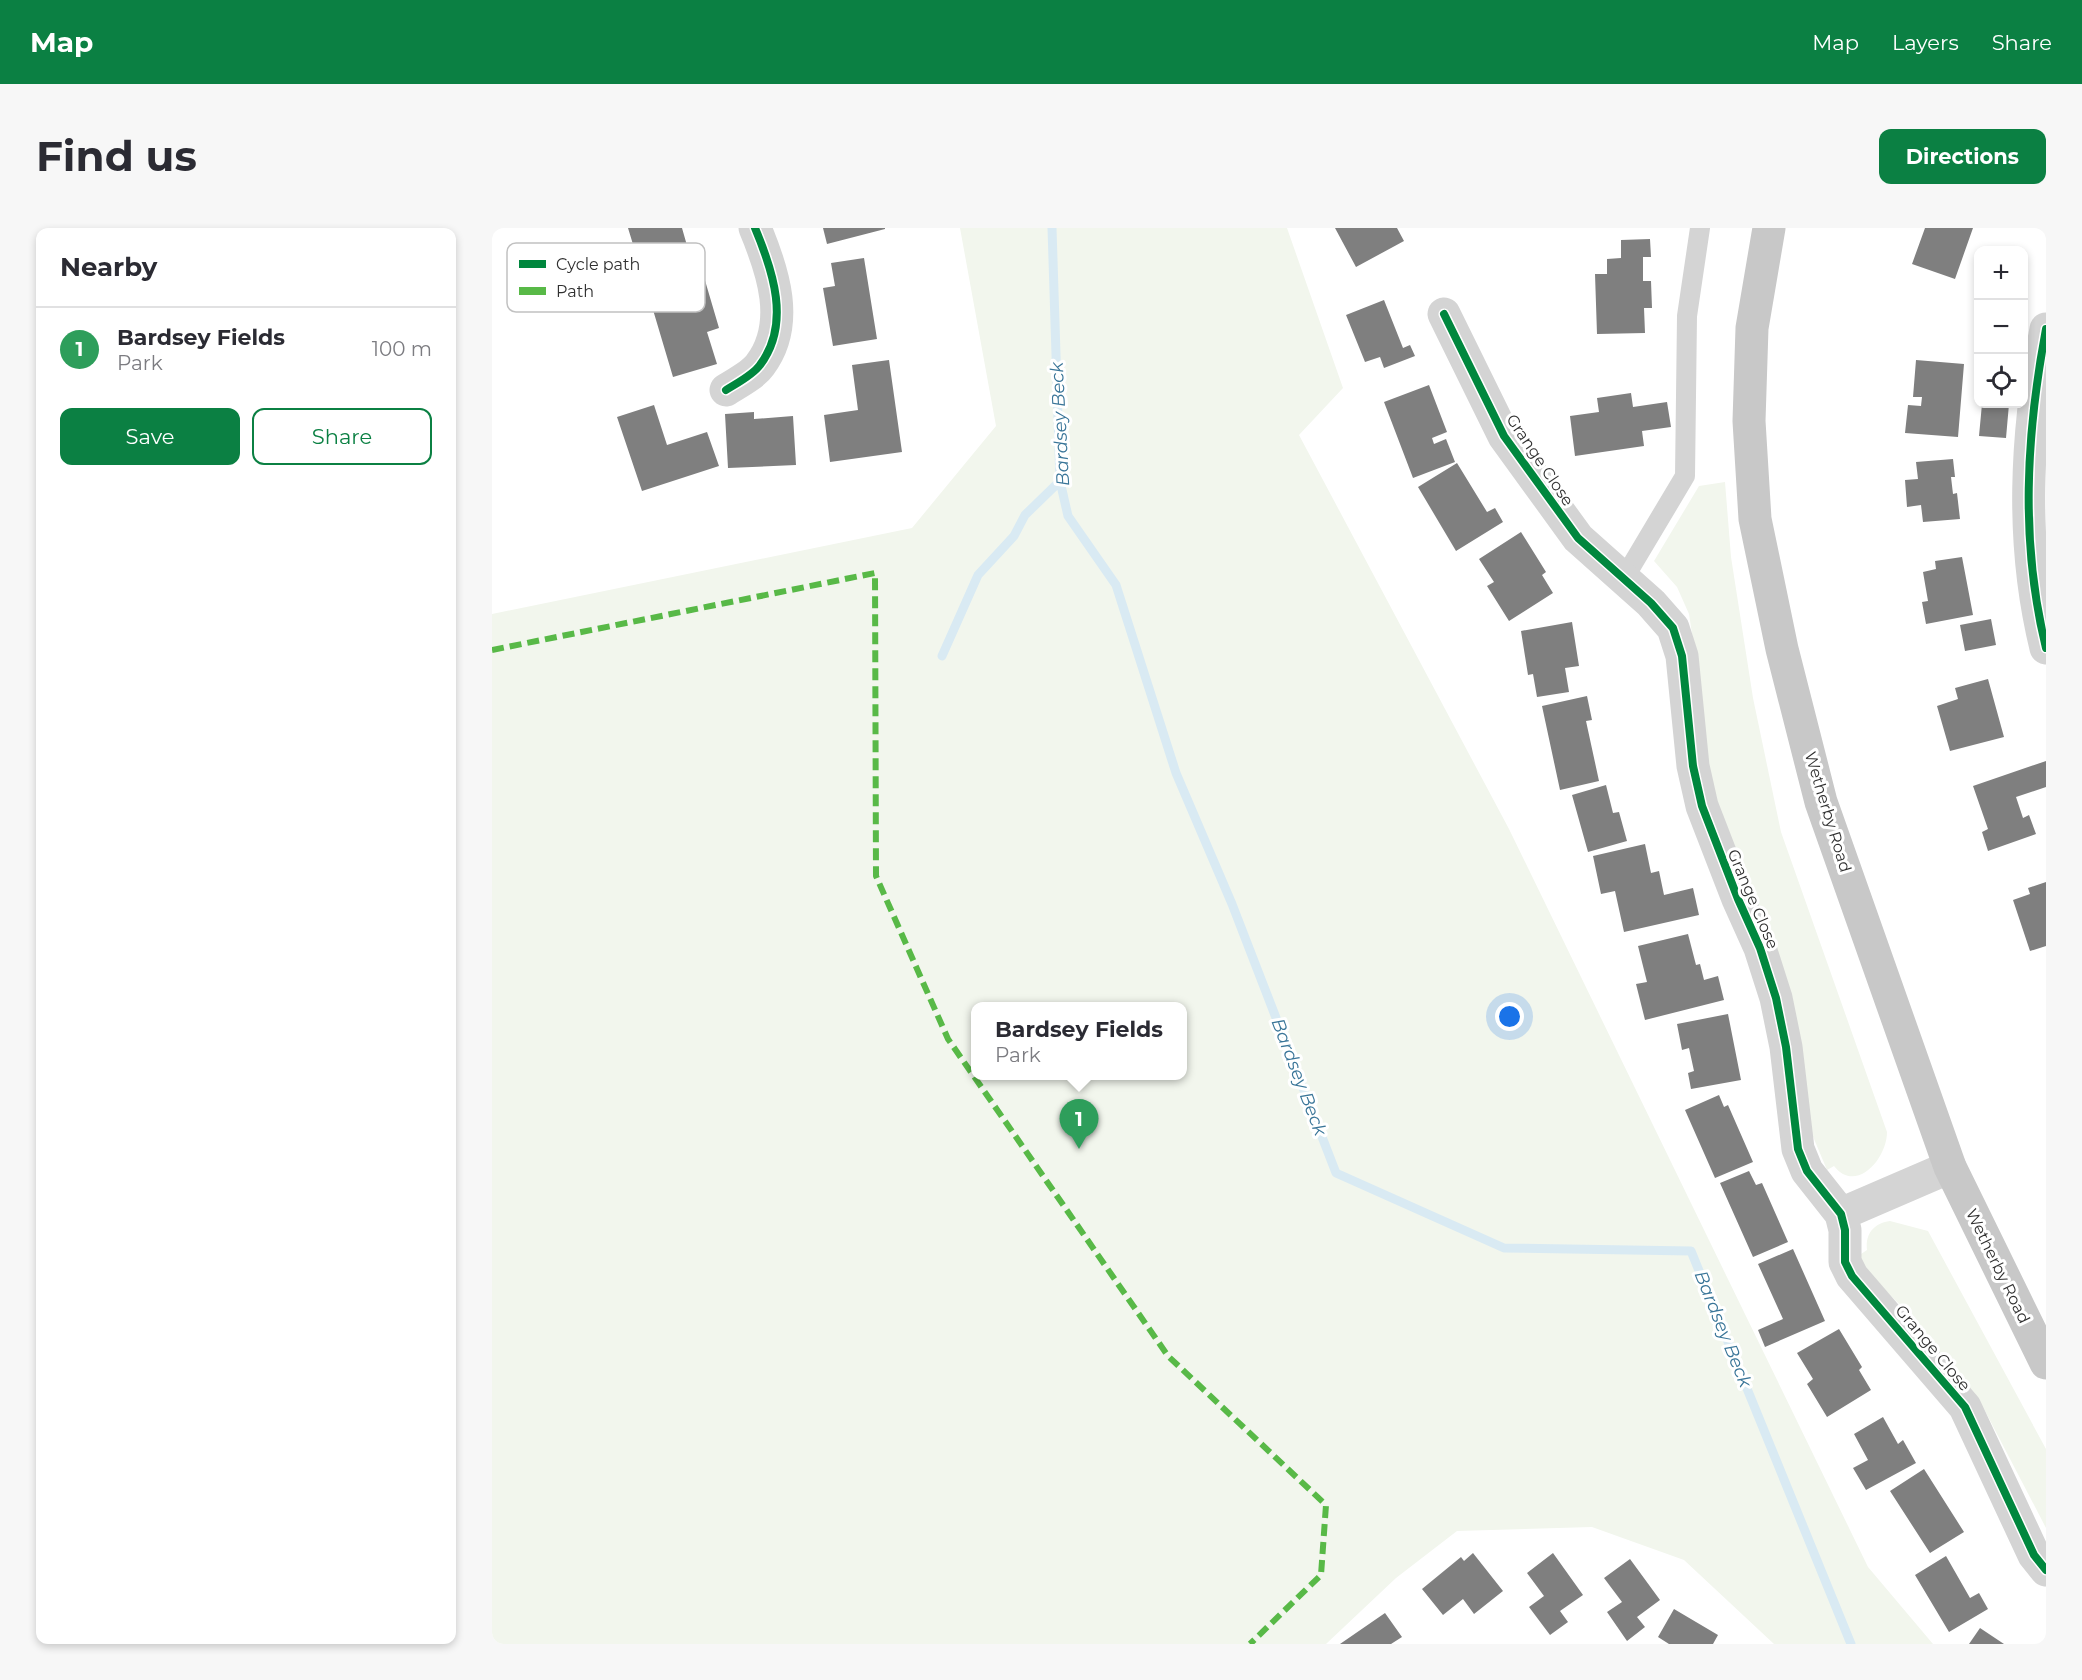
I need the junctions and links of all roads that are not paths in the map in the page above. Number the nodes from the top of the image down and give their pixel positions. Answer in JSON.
{"nodes":[{"id":1,"x":755,"y":228,"type":"edge"},
{"id":2,"x":1700,"y":228,"type":"edge"},
{"id":3,"x":1769,"y":228,"type":"edge"},
{"id":4,"x":1444,"y":314,"type":"dead end"},
{"id":5,"x":2046,"y":329,"type":"edge"},
{"id":6,"x":726,"y":390,"type":"dead end"},
{"id":7,"x":1623,"y":580,"type":"junction"},
{"id":8,"x":2046,"y":648,"type":"edge"},
{"id":9,"x":1950,"y":1167,"type":"junction"},
{"id":10,"x":1841,"y":1214,"type":"junction"},
{"id":11,"x":2046,"y":1363,"type":"edge"},
{"id":12,"x":2046,"y":1570,"type":"edge"}],
"edges":[{"from":1,"to":6,"type":"street"},
{"from":2,"to":7,"type":"lane"},
{"from":3,"to":9,"type":"main road","name":"Wetherby Road"},
{"from":4,"to":7,"type":"street","name":"Grange Close"},
{"from":5,"to":8,"type":"street"},
{"from":7,"to":10,"type":"street","name":"Grange Close"},
{"from":9,"to":10,"type":"street"},
{"from":9,"to":11,"type":"main road","name":"Wetherby Road"},
{"from":10,"to":12,"type":"street","name":"Grange Close"}]}
